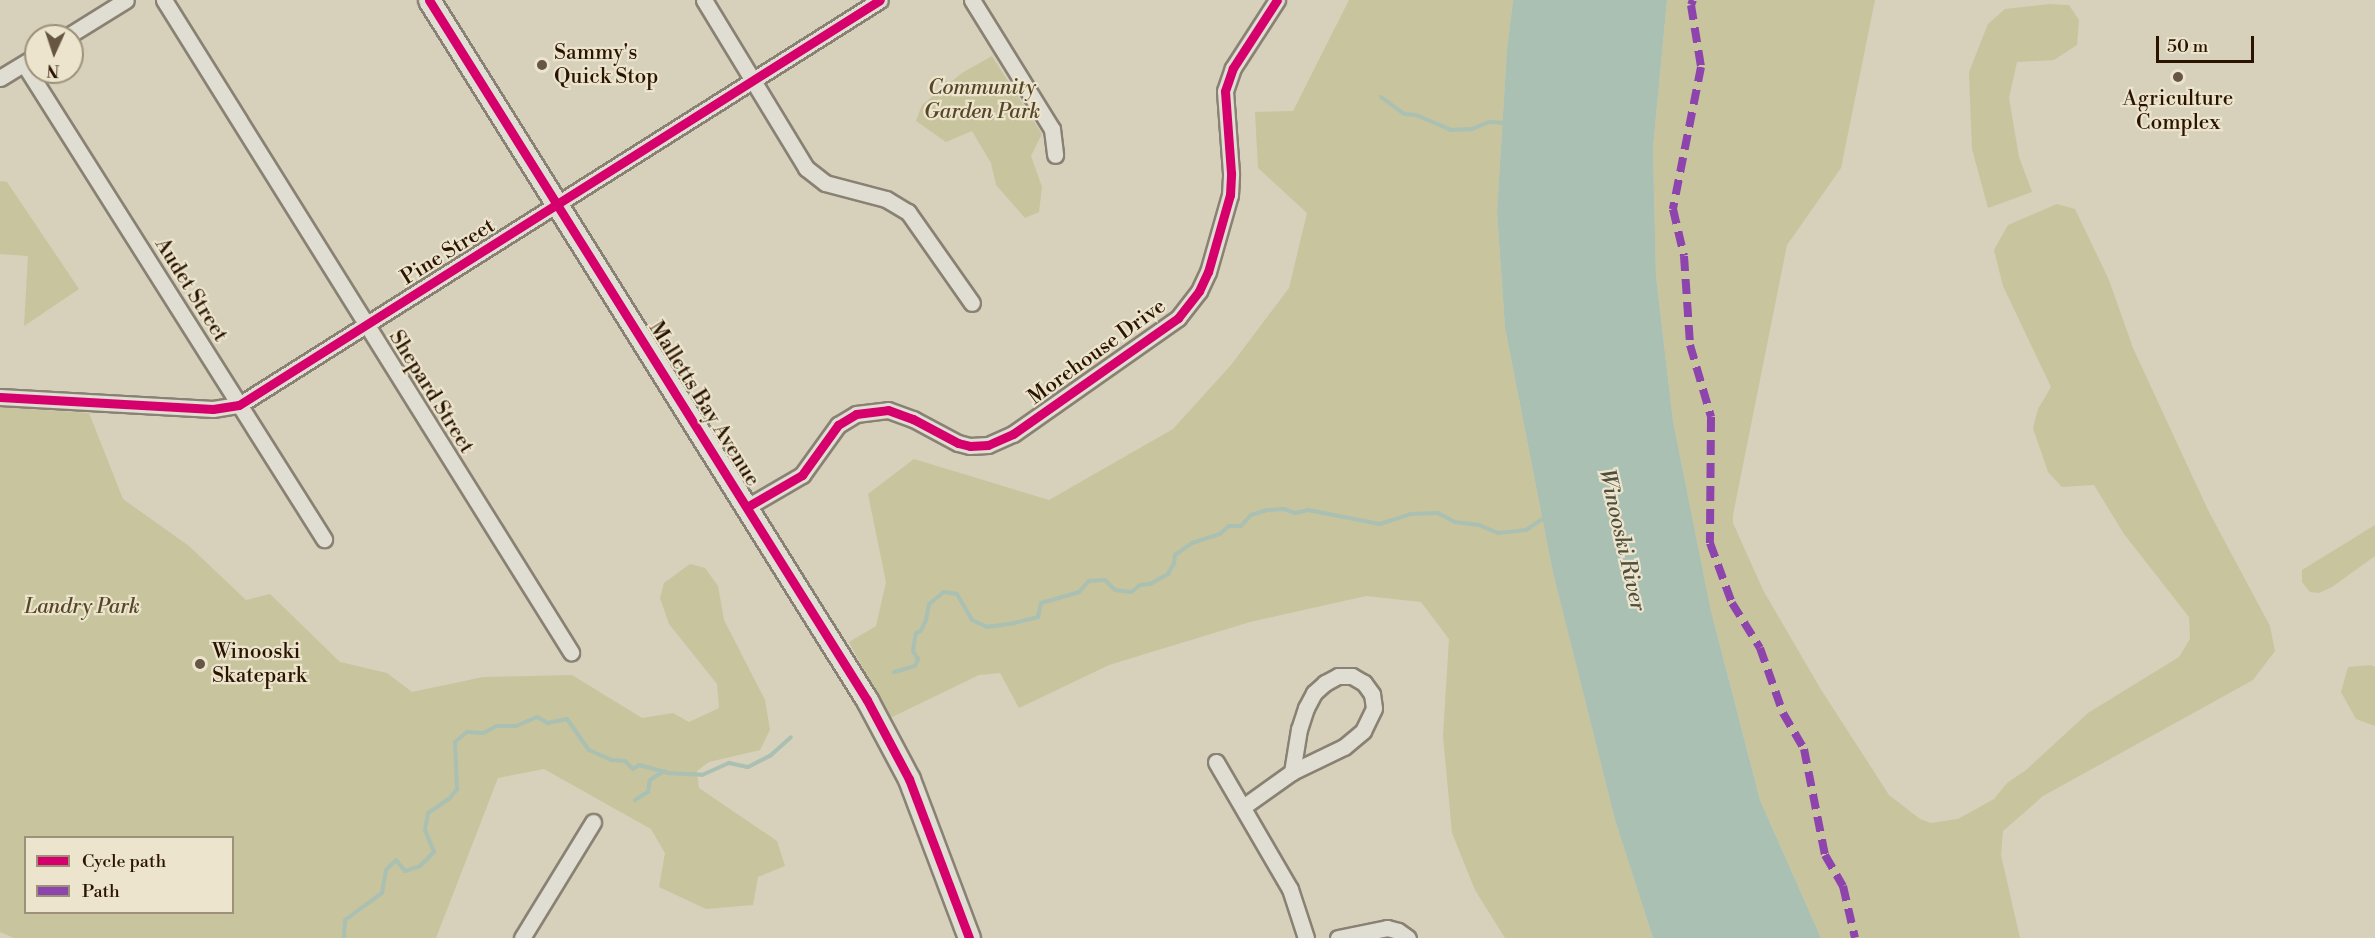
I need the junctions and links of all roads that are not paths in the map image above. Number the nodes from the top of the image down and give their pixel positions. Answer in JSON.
{"nodes":[{"id":1,"x":126,"y":0,"type":"edge"},
{"id":2,"x":164,"y":0,"type":"edge"},
{"id":3,"x":429,"y":0,"type":"edge"},
{"id":4,"x":704,"y":0,"type":"edge"},
{"id":5,"x":880,"y":0,"type":"edge"},
{"id":6,"x":972,"y":0,"type":"edge"},
{"id":7,"x":1277,"y":0,"type":"edge"},
{"id":8,"x":84,"y":26,"type":"edge"},
{"id":9,"x":24,"y":64,"type":"edge"},
{"id":10,"x":0,"y":78,"type":"edge"},
{"id":11,"x":753,"y":80,"type":"junction"},
{"id":12,"x":45,"y":84,"type":"edge"},
{"id":13,"x":1055,"y":155,"type":"dead end"},
{"id":14,"x":557,"y":203,"type":"junction"},
{"id":15,"x":972,"y":303,"type":"dead end"},
{"id":16,"x":367,"y":324,"type":"junction"},
{"id":17,"x":0,"y":397,"type":"edge"},
{"id":18,"x":239,"y":405,"type":"junction"},
{"id":19,"x":747,"y":507,"type":"junction"},
{"id":20,"x":324,"y":539,"type":"dead end"},
{"id":21,"x":571,"y":652,"type":"dead end"},
{"id":22,"x":1216,"y":762,"type":"dead end"},
{"id":23,"x":1292,"y":772,"type":"junction"},
{"id":24,"x":1243,"y":807,"type":"junction"},
{"id":25,"x":593,"y":822,"type":"dead end"},
{"id":26,"x":522,"y":938,"type":"edge"},
{"id":27,"x":969,"y":938,"type":"edge"},
{"id":28,"x":1306,"y":938,"type":"edge"},
{"id":29,"x":1338,"y":938,"type":"edge"},
{"id":30,"x":1408,"y":938,"type":"edge"}],
"edges":[{"from":1,"to":8,"type":"street"},
{"from":2,"to":16,"type":"street","name":"Shepard Street"},
{"from":3,"to":14,"type":"street","name":"Malletts Bay Avenue"},
{"from":4,"to":11,"type":"street"},
{"from":5,"to":11,"type":"street","name":"Pine Street"},
{"from":6,"to":13,"type":"street"},
{"from":7,"to":19,"type":"street","name":"Morehouse Drive"},
{"from":9,"to":10,"type":"street"},
{"from":11,"to":14,"type":"street","name":"Pine Street"},
{"from":11,"to":15,"type":"street"},
{"from":12,"to":18,"type":"street","name":"Audet Street"},
{"from":14,"to":16,"type":"street","name":"Pine Street"},
{"from":14,"to":19,"type":"street","name":"Malletts Bay Avenue"},
{"from":16,"to":18,"type":"street","name":"Pine Street"},
{"from":16,"to":21,"type":"street","name":"Shepard Street"},
{"from":17,"to":18,"type":"street","name":"Pine Street"},
{"from":18,"to":20,"type":"street","name":"Audet Street"},
{"from":19,"to":27,"type":"street","name":"Malletts Bay Avenue"},
{"from":22,"to":24,"type":"street"},
{"from":23,"to":23,"type":"street"},
{"from":23,"to":24,"type":"street"},
{"from":24,"to":28,"type":"street"},
{"from":25,"to":26,"type":"street"},
{"from":29,"to":30,"type":"street"}]}
